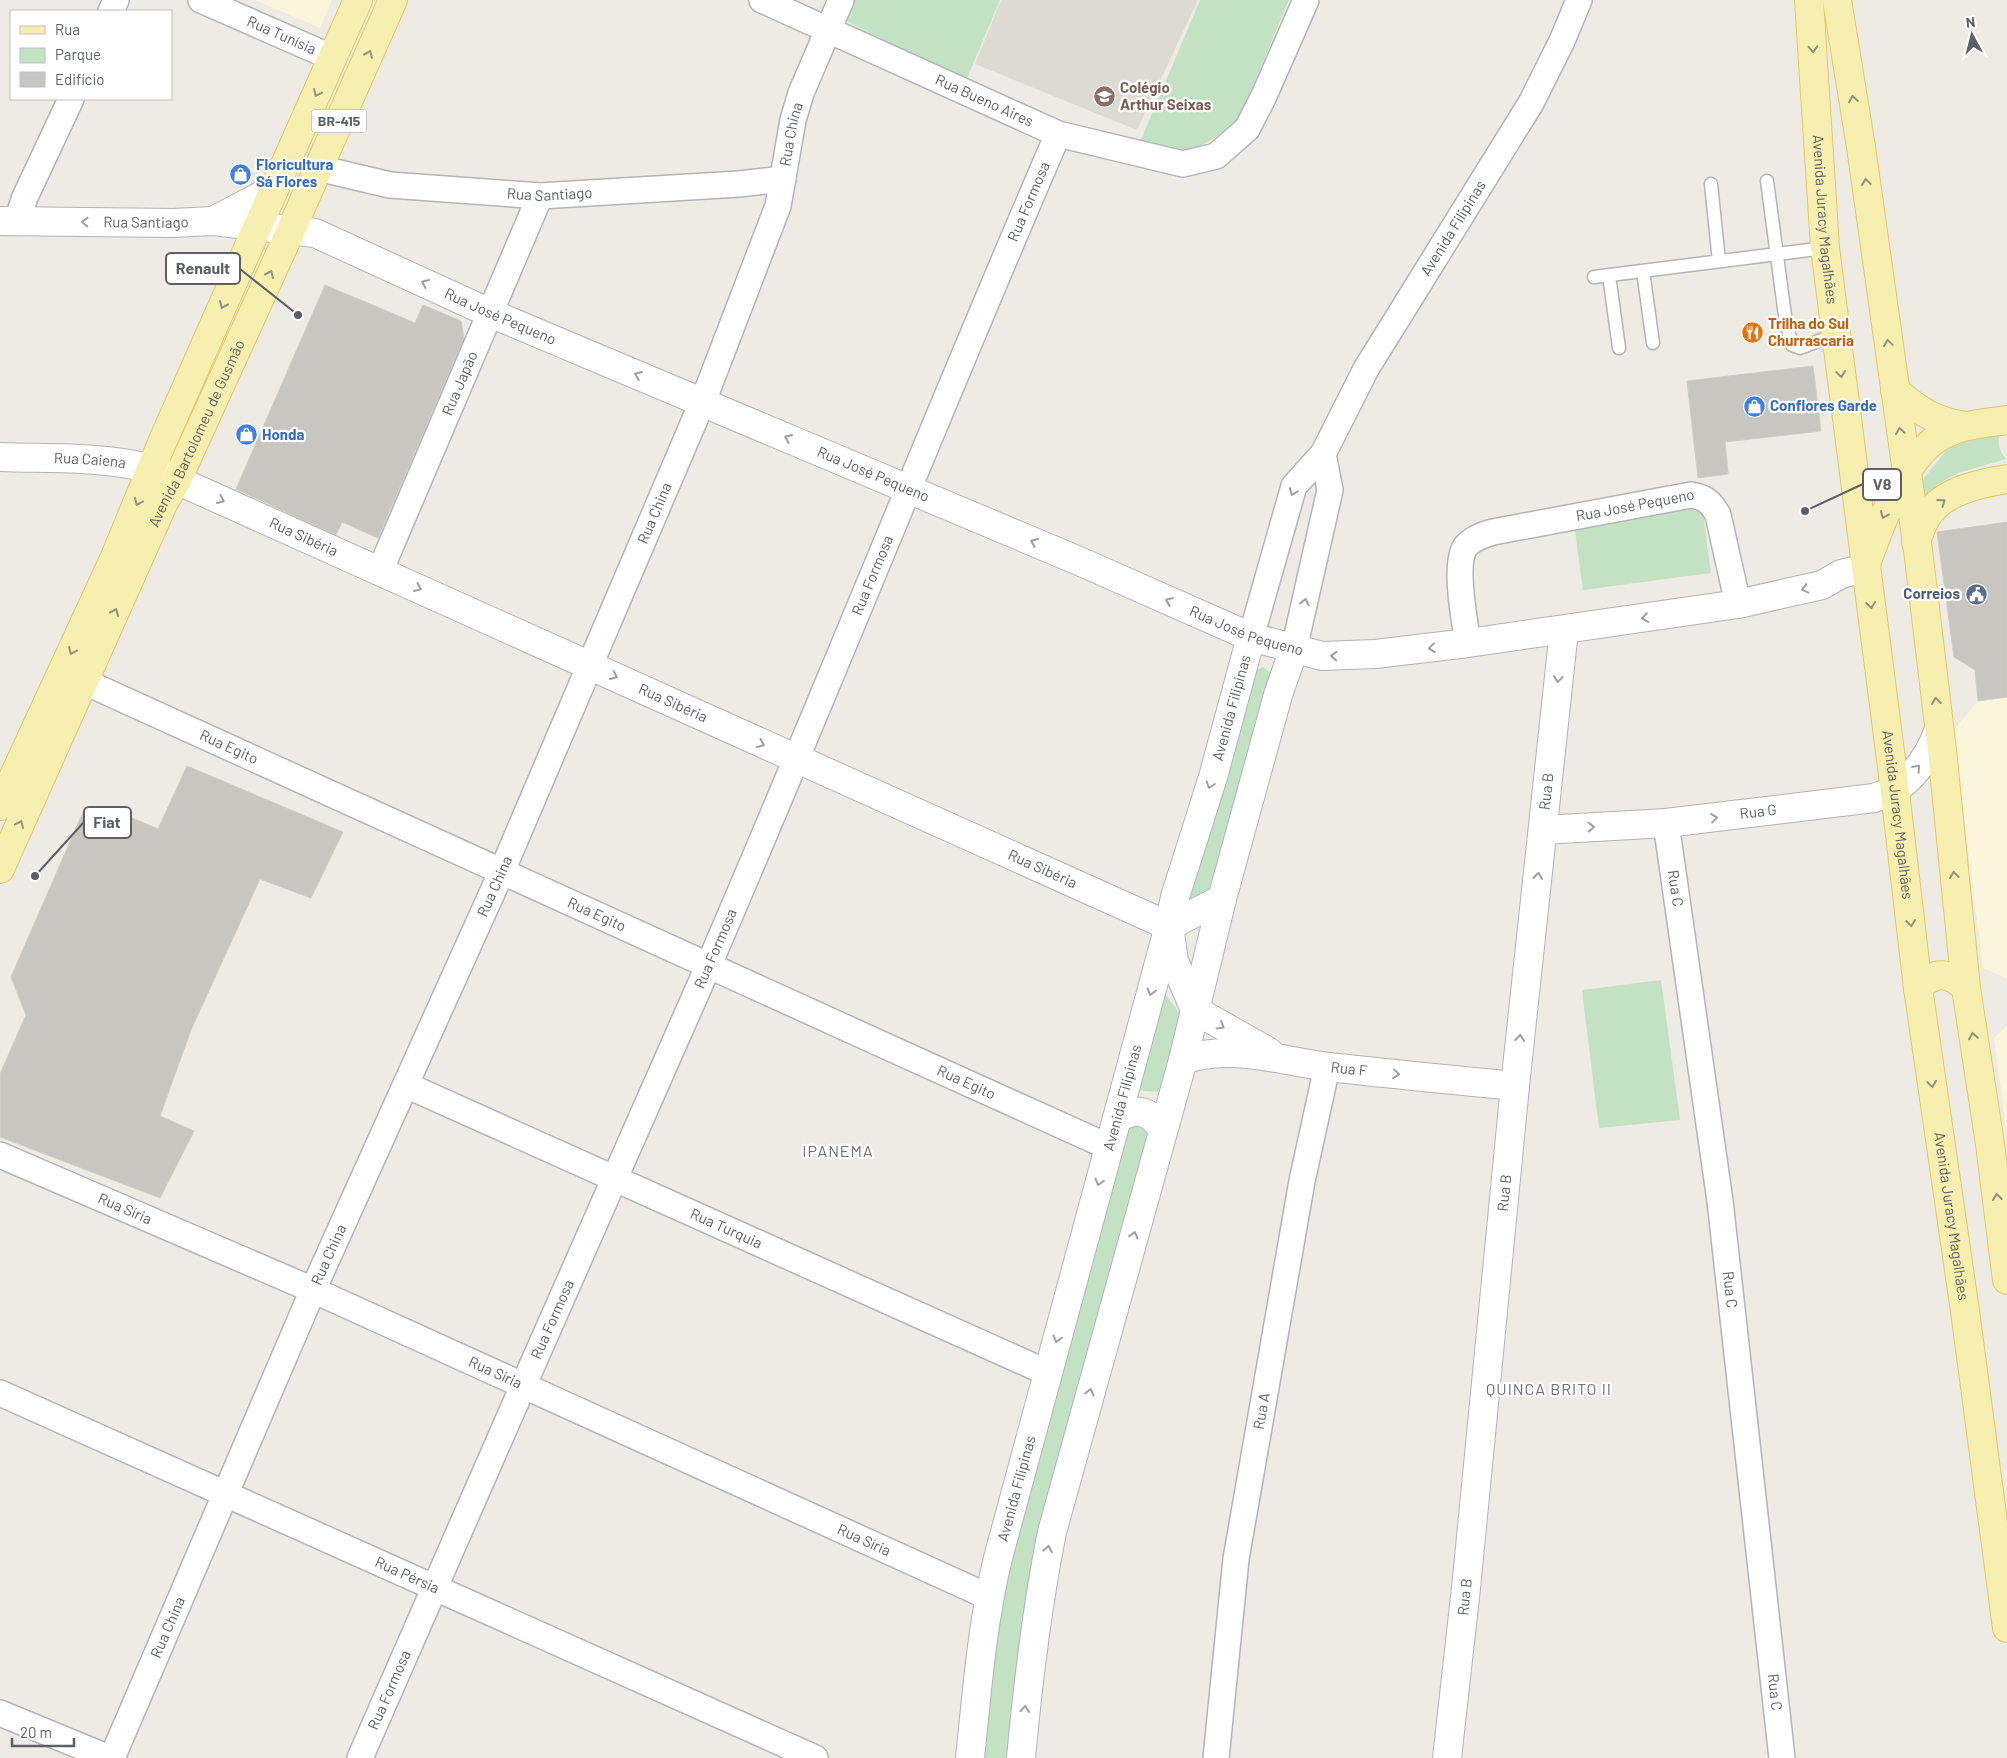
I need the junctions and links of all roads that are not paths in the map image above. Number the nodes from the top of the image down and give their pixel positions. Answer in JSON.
{"nodes":[{"id":1,"x":200,"y":0,"type":"edge"},
{"id":2,"x":358,"y":0,"type":"edge"},
{"id":3,"x":393,"y":0,"type":"edge"},
{"id":4,"x":762,"y":0,"type":"edge"},
{"id":5,"x":841,"y":0,"type":"edge"},
{"id":6,"x":1306,"y":0,"type":"edge"},
{"id":7,"x":1579,"y":0,"type":"edge"},
{"id":8,"x":1809,"y":0,"type":"edge"},
{"id":9,"x":1837,"y":0,"type":"edge"},
{"id":10,"x":828,"y":30,"type":"junction"},
{"id":11,"x":333,"y":58,"type":"junction"},
{"id":12,"x":71,"y":100,"type":"edge"},
{"id":13,"x":1058,"y":134,"type":"junction"},
{"id":14,"x":1861,"y":147,"type":"junction"},
{"id":15,"x":1818,"y":152,"type":"junction"},
{"id":16,"x":318,"y":168,"type":"junction"},
{"id":17,"x":784,"y":179,"type":"junction"},
{"id":18,"x":1767,"y":181,"type":"dead end"},
{"id":19,"x":1711,"y":184,"type":"dead end"},
{"id":20,"x":274,"y":189,"type":"junction"},
{"id":21,"x":540,"y":196,"type":"junction"},
{"id":22,"x":9,"y":221,"type":"edge"},
{"id":23,"x":213,"y":222,"type":"junction"},
{"id":24,"x":259,"y":226,"type":"junction"},
{"id":25,"x":288,"y":236,"type":"junction"},
{"id":26,"x":1825,"y":248,"type":"junction"},
{"id":27,"x":1778,"y":255,"type":"junction"},
{"id":28,"x":1719,"y":261,"type":"junction"},
{"id":29,"x":1642,"y":271,"type":"junction"},
{"id":30,"x":1608,"y":275,"type":"junction"},
{"id":31,"x":1594,"y":277,"type":"dead end"},
{"id":32,"x":490,"y":312,"type":"junction"},
{"id":33,"x":1837,"y":334,"type":"junction"},
{"id":34,"x":1653,"y":343,"type":"dead end"},
{"id":35,"x":1619,"y":348,"type":"dead end"},
{"id":36,"x":1895,"y":391,"type":"junction"},
{"id":37,"x":702,"y":402,"type":"junction"},
{"id":38,"x":2007,"y":420,"type":"edge"},
{"id":39,"x":1965,"y":426,"type":"junction"},
{"id":40,"x":1323,"y":454,"type":"junction"},
{"id":41,"x":0,"y":457,"type":"edge"},
{"id":42,"x":152,"y":470,"type":"junction"},
{"id":43,"x":1906,"y":471,"type":"junction"},
{"id":44,"x":2007,"y":479,"type":"edge"},
{"id":45,"x":177,"y":480,"type":"junction"},
{"id":46,"x":908,"y":489,"type":"junction"},
{"id":47,"x":1916,"y":542,"type":"junction"},
{"id":48,"x":1865,"y":564,"type":"junction"},
{"id":49,"x":380,"y":571,"type":"junction"},
{"id":50,"x":1738,"y":604,"type":"junction"},
{"id":51,"x":1564,"y":630,"type":"junction"},
{"id":52,"x":1252,"y":637,"type":"junction"},
{"id":53,"x":1468,"y":643,"type":"junction"},
{"id":54,"x":1294,"y":649,"type":"junction"},
{"id":55,"x":589,"y":665,"type":"junction"},
{"id":56,"x":84,"y":682,"type":"junction"},
{"id":57,"x":1939,"y":729,"type":"junction"},
{"id":58,"x":795,"y":760,"type":"junction"},
{"id":59,"x":1895,"y":790,"type":"junction"},
{"id":60,"x":0,"y":806,"type":"edge"},
{"id":61,"x":1666,"y":823,"type":"junction"},
{"id":62,"x":1543,"y":830,"type":"junction"},
{"id":63,"x":0,"y":869,"type":"edge"},
{"id":64,"x":502,"y":870,"type":"junction"},
{"id":65,"x":1222,"y":899,"type":"junction"},
{"id":66,"x":1169,"y":926,"type":"junction"},
{"id":67,"x":708,"y":967,"type":"junction"},
{"id":68,"x":1918,"y":988,"type":"junction"},
{"id":69,"x":1966,"y":988,"type":"junction"},
{"id":70,"x":1195,"y":1010,"type":"junction"},
{"id":71,"x":1279,"y":1058,"type":"junction"},
{"id":72,"x":1183,"y":1060,"type":"junction"},
{"id":73,"x":1327,"y":1067,"type":"junction"},
{"id":74,"x":1128,"y":1081,"type":"junction"},
{"id":75,"x":406,"y":1084,"type":"junction"},
{"id":76,"x":1515,"y":1086,"type":"junction"},
{"id":77,"x":1173,"y":1093,"type":"junction"},
{"id":78,"x":1117,"y":1118,"type":"junction"},
{"id":79,"x":1163,"y":1130,"type":"junction"},
{"id":80,"x":1109,"y":1147,"type":"junction"},
{"id":81,"x":0,"y":1155,"type":"edge"},
{"id":82,"x":614,"y":1179,"type":"junction"},
{"id":83,"x":2007,"y":1279,"type":"edge"},
{"id":84,"x":313,"y":1290,"type":"junction"},
{"id":85,"x":1048,"y":1373,"type":"junction"},
{"id":86,"x":525,"y":1385,"type":"junction"},
{"id":87,"x":0,"y":1393,"type":"edge"},
{"id":88,"x":226,"y":1493,"type":"junction"},
{"id":89,"x":434,"y":1587,"type":"junction"},
{"id":90,"x":989,"y":1597,"type":"junction"},
{"id":91,"x":2007,"y":1628,"type":"edge"},
{"id":92,"x":0,"y":1713,"type":"edge"},
{"id":93,"x":110,"y":1758,"type":"edge"},
{"id":94,"x":360,"y":1758,"type":"edge"},
{"id":95,"x":814,"y":1758,"type":"edge"},
{"id":96,"x":970,"y":1758,"type":"edge"},
{"id":97,"x":1021,"y":1758,"type":"edge"},
{"id":98,"x":1216,"y":1758,"type":"edge"},
{"id":99,"x":1447,"y":1758,"type":"edge"},
{"id":100,"x":1782,"y":1758,"type":"edge"}],
"edges":[{"from":1,"to":11,"type":"street","name":"Rua Tunísia"},
{"from":2,"to":11,"type":"main road","name":"Avenida Bartolomeu de Gusmão"},
{"from":16,"to":3,"type":"main road","name":"Avenida Bartolomeu de Gusmão","number":"BR-415","one_way":true},
{"from":4,"to":10,"type":"street","name":"Rua Bueno Aires"},
{"from":5,"to":10,"type":"street","name":"Rua China"},
{"from":6,"to":13,"type":"street","name":"Rua Bueno Aires"},
{"from":7,"to":40,"type":"street","name":"Avenida Filipinas"},
{"from":8,"to":15,"type":"main road","name":"Avenida Juracy Magalhães","one_way":true},
{"from":14,"to":9,"type":"main road","one_way":true},
{"from":10,"to":13,"type":"street","name":"Rua Bueno Aires"},
{"from":10,"to":17,"type":"street","name":"Rua China"},
{"from":11,"to":20,"type":"main road","name":"Avenida Bartolomeu de Gusmão","one_way":true},
{"from":12,"to":22,"type":"street"},
{"from":13,"to":46,"type":"street","name":"Rua Formosa"},
{"from":14,"to":15,"type":"main road"},
{"from":36,"to":14,"type":"main road","one_way":true},
{"from":15,"to":26,"type":"main road","name":"Avenida Juracy Magalhães"},
{"from":16,"to":21,"type":"street","name":"Rua Santiago"},
{"from":16,"to":25,"type":"main road","name":"Avenida Bartolomeu de Gusmão","number":"BR-415"},
{"from":17,"to":21,"type":"street","name":"Rua Santiago"},
{"from":17,"to":37,"type":"street","name":"Rua China"},
{"from":18,"to":27,"type":"lane"},
{"from":19,"to":28,"type":"lane"},
{"from":20,"to":23,"type":"main road"},
{"from":20,"to":24,"type":"main road","name":"Avenida Bartolomeu de Gusmão"},
{"from":21,"to":32,"type":"street","name":"Rua Japão"},
{"from":23,"to":22,"type":"main road","name":"Rua Santiago","one_way":true},
{"from":23,"to":24,"type":"main road","name":"Rua Santiago"},
{"from":24,"to":25,"type":"main road","name":"Rua Santiago"},
{"from":24,"to":42,"type":"main road","name":"Avenida Bartolomeu de Gusmão","one_way":true},
{"from":32,"to":25,"type":"main road","name":"Rua José Pequeno","one_way":true},
{"from":45,"to":25,"type":"main road","name":"Avenida Bartolomeu de Gusmão","one_way":true},
{"from":26,"to":27,"type":"lane"},
{"from":26,"to":33,"type":"main road","name":"Avenida Juracy Magalhães"},
{"from":27,"to":28,"type":"lane"},
{"from":27,"to":33,"type":"lane"},
{"from":28,"to":29,"type":"lane"},
{"from":29,"to":30,"type":"lane"},
{"from":29,"to":34,"type":"lane"},
{"from":30,"to":31,"type":"lane"},
{"from":30,"to":35,"type":"lane"},
{"from":37,"to":32,"type":"main road","name":"Rua José Pequeno","one_way":true},
{"from":32,"to":49,"type":"street","name":"Rua Japão"},
{"from":33,"to":48,"type":"main road","name":"Avenida Juracy Magalhães","one_way":true},
{"from":36,"to":39,"type":"main road"},
{"from":43,"to":36,"type":"main road","one_way":true},
{"from":46,"to":37,"type":"main road","name":"Rua José Pequeno","one_way":true},
{"from":37,"to":55,"type":"street","name":"Rua China"},
{"from":38,"to":39,"type":"main road"},
{"from":39,"to":43,"type":"main road"},
{"from":40,"to":52,"type":"street","name":"Avenida Filipinas","one_way":true},
{"from":54,"to":40,"type":"street","one_way":true},
{"from":41,"to":42,"type":"main road","name":"Rua Caiena"},
{"from":42,"to":45,"type":"main road","name":"Rua Caiena"},
{"from":42,"to":60,"type":"main road","name":"Avenida Bartolomeu de Gusmão","one_way":true},
{"from":43,"to":47,"type":"main road"},
{"from":43,"to":48,"type":"main road","one_way":true},
{"from":47,"to":44,"type":"main road","one_way":true},
{"from":45,"to":49,"type":"main road","name":"Rua Sibéria","one_way":true},
{"from":56,"to":45,"type":"main road","name":"Avenida Bartolomeu de Gusmão","one_way":true},
{"from":52,"to":46,"type":"main road","name":"Rua José Pequeno","one_way":true},
{"from":46,"to":58,"type":"street","name":"Rua Formosa"},
{"from":57,"to":47,"type":"main road","one_way":true},
{"from":48,"to":50,"type":"main road","name":"Rua José Pequeno","one_way":true},
{"from":48,"to":59,"type":"main road","name":"Avenida Juracy Magalhães","one_way":true},
{"from":49,"to":55,"type":"main road","name":"Rua Sibéria","one_way":true},
{"from":50,"to":51,"type":"main road","name":"Rua José Pequeno","one_way":true},
{"from":50,"to":53,"type":"street","name":"Rua José Pequeno"},
{"from":51,"to":53,"type":"main road","name":"Rua José Pequeno"},
{"from":51,"to":62,"type":"main road","name":"Rua B","one_way":true},
{"from":52,"to":54,"type":"main road","name":"Rua José Pequeno"},
{"from":52,"to":66,"type":"main road","name":"Avenida Filipinas","one_way":true},
{"from":53,"to":54,"type":"main road","name":"Rua José Pequeno","one_way":true},
{"from":54,"to":65,"type":"main road"},
{"from":55,"to":58,"type":"main road","name":"Rua Sibéria","one_way":true},
{"from":55,"to":64,"type":"street","name":"Rua China"},
{"from":63,"to":56,"type":"main road","name":"Avenida Bartolomeu de Gusmão","one_way":true},
{"from":56,"to":64,"type":"street","name":"Rua Egito"},
{"from":59,"to":57,"type":"main road","name":"Rua G","one_way":true},
{"from":69,"to":57,"type":"main road","one_way":true},
{"from":58,"to":66,"type":"main road","name":"Rua Sibéria"},
{"from":58,"to":67,"type":"street","name":"Rua Formosa"},
{"from":61,"to":59,"type":"main road","name":"Rua G","one_way":true},
{"from":59,"to":68,"type":"main road","name":"Avenida Juracy Magalhães","one_way":true},
{"from":62,"to":61,"type":"main road","name":"Rua G","one_way":true},
{"from":61,"to":100,"type":"street","name":"Rua C"},
{"from":76,"to":62,"type":"main road","name":"Rua B","one_way":true},
{"from":64,"to":67,"type":"street","name":"Rua Egito"},
{"from":64,"to":75,"type":"street","name":"Rua China"},
{"from":65,"to":66,"type":"main road"},
{"from":65,"to":70,"type":"main road"},
{"from":66,"to":70,"type":"main road"},
{"from":66,"to":74,"type":"main road","name":"Avenida Filipinas","one_way":true},
{"from":67,"to":80,"type":"street","name":"Rua Egito"},
{"from":67,"to":82,"type":"street","name":"Rua Formosa"},
{"from":68,"to":69,"type":"main road"},
{"from":68,"to":91,"type":"main road","name":"Avenida Juracy Magalhães","one_way":true},
{"from":83,"to":69,"type":"main road","one_way":true},
{"from":70,"to":71,"type":"main road","one_way":true},
{"from":70,"to":72,"type":"main road"},
{"from":71,"to":72,"type":"main road","name":"Rua F"},
{"from":71,"to":73,"type":"main road","name":"Rua F"},
{"from":72,"to":77,"type":"main road"},
{"from":73,"to":76,"type":"main road","name":"Rua F","one_way":true},
{"from":73,"to":98,"type":"street","name":"Rua A"},
{"from":74,"to":77,"type":"main road"},
{"from":74,"to":78,"type":"main road","name":"Avenida Filipinas"},
{"from":75,"to":82,"type":"street","name":"Rua Turquia"},
{"from":75,"to":84,"type":"street","name":"Rua China"},
{"from":76,"to":99,"type":"main road","name":"Rua B"},
{"from":77,"to":79,"type":"main road"},
{"from":78,"to":79,"type":"main road"},
{"from":78,"to":80,"type":"main road","name":"Avenida Filipinas"},
{"from":97,"to":79,"type":"main road","one_way":true},
{"from":80,"to":85,"type":"main road","name":"Avenida Filipinas","one_way":true},
{"from":81,"to":84,"type":"street","name":"Rua Síria"},
{"from":82,"to":85,"type":"street","name":"Rua Turquia"},
{"from":82,"to":86,"type":"street","name":"Rua Formosa"},
{"from":84,"to":86,"type":"street","name":"Rua Síria"},
{"from":84,"to":88,"type":"street","name":"Rua China"},
{"from":85,"to":90,"type":"main road","name":"Avenida Filipinas"},
{"from":86,"to":89,"type":"street","name":"Rua Formosa"},
{"from":86,"to":90,"type":"street","name":"Rua Síria"},
{"from":87,"to":88,"type":"street","name":"Rua Pérsia"},
{"from":88,"to":89,"type":"street","name":"Rua Pérsia"},
{"from":88,"to":93,"type":"street","name":"Rua China"},
{"from":89,"to":94,"type":"street","name":"Rua Formosa"},
{"from":89,"to":95,"type":"street","name":"Rua Pérsia"},
{"from":90,"to":96,"type":"main road","name":"Avenida Filipinas"},
{"from":92,"to":93,"type":"street"}]}
